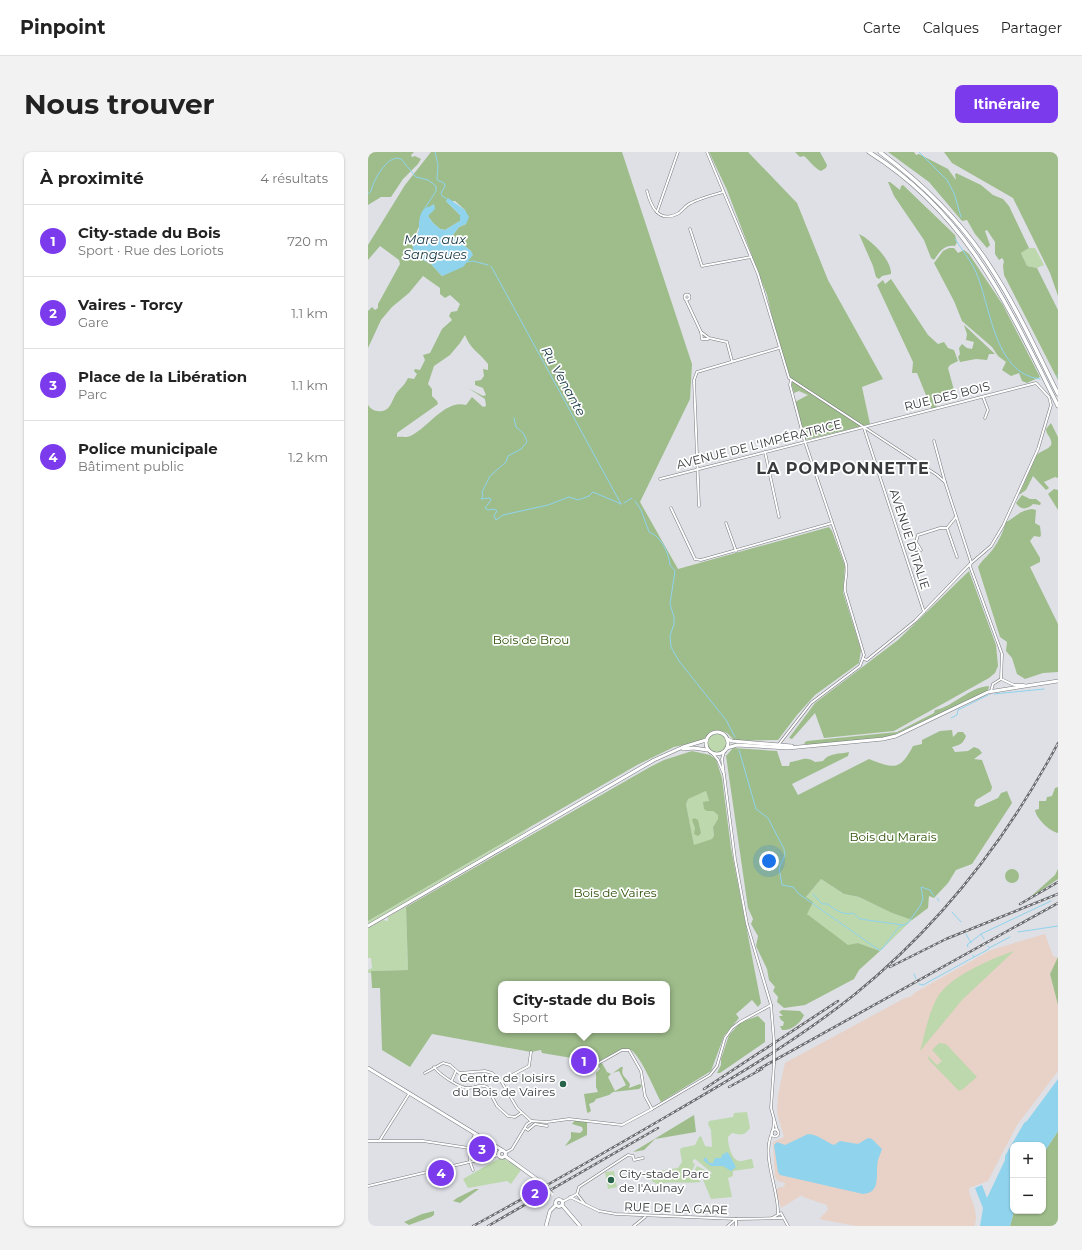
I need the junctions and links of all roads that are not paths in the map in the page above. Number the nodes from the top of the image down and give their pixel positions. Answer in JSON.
{"nodes":[{"id":1,"x":677,"y":152,"type":"edge"},
{"id":2,"x":707,"y":152,"type":"edge"},
{"id":3,"x":869,"y":152,"type":"edge"},
{"id":4,"x":880,"y":152,"type":"edge"},
{"id":5,"x":647,"y":192,"type":"dead end"},
{"id":6,"x":723,"y":192,"type":"junction"},
{"id":7,"x":657,"y":212,"type":"junction"},
{"id":8,"x":690,"y":229,"type":"dead end"},
{"id":9,"x":751,"y":257,"type":"junction"},
{"id":10,"x":686,"y":300,"type":"dead end"},
{"id":11,"x":780,"y":347,"type":"junction"},
{"id":12,"x":732,"y":361,"type":"junction"},
{"id":13,"x":791,"y":380,"type":"junction"},
{"id":14,"x":1058,"y":394,"type":"edge"},
{"id":15,"x":983,"y":397,"type":"junction"},
{"id":16,"x":1058,"y":406,"type":"edge"},
{"id":17,"x":985,"y":418,"type":"dead end"},
{"id":18,"x":864,"y":427,"type":"junction"},
{"id":19,"x":934,"y":441,"type":"dead end"},
{"id":20,"x":805,"y":442,"type":"junction"},
{"id":21,"x":765,"y":452,"type":"junction"},
{"id":22,"x":697,"y":469,"type":"junction"},
{"id":23,"x":660,"y":479,"type":"dead end"},
{"id":24,"x":945,"y":482,"type":"junction"},
{"id":25,"x":699,"y":506,"type":"dead end"},
{"id":26,"x":671,"y":508,"type":"dead end"},
{"id":27,"x":779,"y":517,"type":"dead end"},
{"id":28,"x":956,"y":517,"type":"junction"},
{"id":29,"x":726,"y":523,"type":"dead end"},
{"id":30,"x":832,"y":524,"type":"junction"},
{"id":31,"x":947,"y":528,"type":"junction"},
{"id":32,"x":921,"y":550,"type":"dead end"},
{"id":33,"x":736,"y":551,"type":"junction"},
{"id":34,"x":957,"y":557,"type":"dead end"},
{"id":35,"x":970,"y":564,"type":"junction"},
{"id":36,"x":924,"y":612,"type":"junction"},
{"id":37,"x":864,"y":659,"type":"junction"},
{"id":38,"x":1001,"y":679,"type":"junction"},
{"id":39,"x":1058,"y":682,"type":"edge"},
{"id":40,"x":1033,"y":684,"type":"junction"},
{"id":41,"x":991,"y":691,"type":"junction"},
{"id":42,"x":727,"y":739,"type":"junction"},
{"id":43,"x":706,"y":740,"type":"junction"},
{"id":44,"x":778,"y":745,"type":"junction"},
{"id":45,"x":758,"y":747,"type":"junction"},
{"id":46,"x":800,"y":747,"type":"junction"},
{"id":47,"x":727,"y":748,"type":"junction"},
{"id":48,"x":707,"y":750,"type":"junction"},
{"id":49,"x":673,"y":751,"type":"junction"},
{"id":50,"x":724,"y":752,"type":"junction"},
{"id":51,"x":713,"y":754,"type":"junction"},
{"id":52,"x":724,"y":774,"type":"junction"},
{"id":53,"x":368,"y":926,"type":"edge"},
{"id":54,"x":771,"y":1006,"type":"junction"},
{"id":55,"x":531,"y":1052,"type":"dead end"},
{"id":56,"x":434,"y":1067,"type":"junction"},
{"id":57,"x":368,"y":1068,"type":"edge"},
{"id":58,"x":590,"y":1068,"type":"dead end"},
{"id":59,"x":456,"y":1072,"type":"junction"},
{"id":60,"x":425,"y":1073,"type":"dead end"},
{"id":61,"x":452,"y":1080,"type":"junction"},
{"id":62,"x":501,"y":1081,"type":"junction"},
{"id":63,"x":409,"y":1094,"type":"junction"},
{"id":64,"x":652,"y":1109,"type":"junction"},
{"id":65,"x":521,"y":1112,"type":"junction"},
{"id":66,"x":774,"y":1120,"type":"junction"},
{"id":67,"x":532,"y":1121,"type":"junction"},
{"id":68,"x":547,"y":1126,"type":"dead end"},
{"id":69,"x":527,"y":1129,"type":"junction"},
{"id":70,"x":777,"y":1130,"type":"junction"},
{"id":71,"x":772,"y":1132,"type":"junction"},
{"id":72,"x":475,"y":1134,"type":"junction"},
{"id":73,"x":775,"y":1136,"type":"junction"},
{"id":74,"x":380,"y":1140,"type":"junction"},
{"id":75,"x":368,"y":1141,"type":"edge"},
{"id":76,"x":770,"y":1142,"type":"junction"},
{"id":77,"x":469,"y":1148,"type":"junction"},
{"id":78,"x":502,"y":1153,"type":"junction"},
{"id":79,"x":643,"y":1158,"type":"dead end"},
{"id":80,"x":470,"y":1162,"type":"junction"},
{"id":81,"x":473,"y":1170,"type":"dead end"},
{"id":82,"x":368,"y":1186,"type":"edge"},
{"id":83,"x":577,"y":1194,"type":"junction"},
{"id":84,"x":570,"y":1197,"type":"junction"},
{"id":85,"x":557,"y":1201,"type":"junction"},
{"id":86,"x":562,"y":1203,"type":"junction"},
{"id":87,"x":585,"y":1204,"type":"junction"},
{"id":88,"x":556,"y":1205,"type":"junction"},
{"id":89,"x":778,"y":1215,"type":"junction"},
{"id":90,"x":637,"y":1216,"type":"junction"},
{"id":91,"x":646,"y":1216,"type":"junction"},
{"id":92,"x":782,"y":1217,"type":"junction"},
{"id":93,"x":736,"y":1219,"type":"junction"},
{"id":94,"x":638,"y":1223,"type":"junction"},
{"id":95,"x":546,"y":1226,"type":"edge"},
{"id":96,"x":580,"y":1226,"type":"edge"},
{"id":97,"x":634,"y":1226,"type":"edge"},
{"id":98,"x":728,"y":1226,"type":"edge"},
{"id":99,"x":736,"y":1226,"type":"edge"},
{"id":100,"x":788,"y":1226,"type":"edge"}],
"edges":[{"from":1,"to":7,"type":"street"},
{"from":2,"to":6,"type":"street"},
{"from":3,"to":16,"type":"highway"},
{"from":4,"to":14,"type":"highway"},
{"from":5,"to":7,"type":"street"},
{"from":6,"to":7,"type":"street"},
{"from":6,"to":9,"type":"street"},
{"from":8,"to":9,"type":"street"},
{"from":9,"to":11,"type":"street"},
{"from":10,"to":12,"type":"street"},
{"from":11,"to":12,"type":"street"},
{"from":11,"to":13,"type":"street"},
{"from":12,"to":22,"type":"street"},
{"from":13,"to":18,"type":"street"},
{"from":13,"to":20,"type":"street"},
{"from":15,"to":17,"type":"street"},
{"from":15,"to":18,"type":"street","name":"RUE DES BOIS"},
{"from":15,"to":35,"type":"street","name":"RUE DES BOIS"},
{"from":18,"to":20,"type":"street","name":"AVENUE DE L'IMPÉRATRICE"},
{"from":18,"to":24,"type":"street"},
{"from":18,"to":36,"type":"street","name":"AVENUE D'ITALIE"},
{"from":19,"to":24,"type":"street"},
{"from":20,"to":21,"type":"street","name":"AVENUE DE L'IMPÉRATRICE"},
{"from":20,"to":30,"type":"street"},
{"from":21,"to":22,"type":"street","name":"AVENUE DE L'IMPÉRATRICE"},
{"from":21,"to":27,"type":"street"},
{"from":22,"to":23,"type":"street","name":"AVENUE DE L'IMPÉRATRICE"},
{"from":22,"to":25,"type":"street"},
{"from":24,"to":28,"type":"street"},
{"from":26,"to":33,"type":"street"},
{"from":28,"to":31,"type":"street"},
{"from":28,"to":35,"type":"street"},
{"from":29,"to":33,"type":"street"},
{"from":30,"to":33,"type":"street"},
{"from":30,"to":37,"type":"street"},
{"from":31,"to":32,"type":"street"},
{"from":31,"to":34,"type":"street"},
{"from":35,"to":36,"type":"street"},
{"from":35,"to":38,"type":"street"},
{"from":36,"to":37,"type":"street"},
{"from":37,"to":44,"type":"street"},
{"from":38,"to":40,"type":"street"},
{"from":38,"to":41,"type":"street"},
{"from":39,"to":40,"type":"main road"},
{"from":39,"to":41,"type":"main road"},
{"from":40,"to":41,"type":"main road"},
{"from":41,"to":46,"type":"main road"},
{"from":42,"to":43,"type":"main road"},
{"from":42,"to":44,"type":"main road"},
{"from":42,"to":47,"type":"main road"},
{"from":43,"to":48,"type":"main road"},
{"from":43,"to":49,"type":"main road"},
{"from":44,"to":45,"type":"street"},
{"from":44,"to":46,"type":"main road"},
{"from":45,"to":46,"type":"main road"},
{"from":45,"to":47,"type":"main road"},
{"from":47,"to":50,"type":"main road"},
{"from":48,"to":49,"type":"main road"},
{"from":48,"to":51,"type":"main road"},
{"from":49,"to":53,"type":"main road"},
{"from":50,"to":51,"type":"main road"},
{"from":50,"to":52,"type":"street"},
{"from":51,"to":52,"type":"street"},
{"from":52,"to":54,"type":"street"},
{"from":54,"to":64,"type":"street"},
{"from":54,"to":66,"type":"street","bridge":true},
{"from":55,"to":62,"type":"street"},
{"from":56,"to":59,"type":"street"},
{"from":56,"to":60,"type":"street"},
{"from":56,"to":61,"type":"street"},
{"from":57,"to":63,"type":"main road"},
{"from":58,"to":64,"type":"street"},
{"from":59,"to":61,"type":"street"},
{"from":59,"to":62,"type":"street"},
{"from":61,"to":65,"type":"street"},
{"from":62,"to":65,"type":"street"},
{"from":63,"to":72,"type":"main road"},
{"from":63,"to":74,"type":"street"},
{"from":64,"to":67,"type":"street"},
{"from":65,"to":67,"type":"street"},
{"from":66,"to":70,"type":"street"},
{"from":66,"to":71,"type":"street"},
{"from":67,"to":69,"type":"street"},
{"from":68,"to":69,"type":"street"},
{"from":69,"to":78,"type":"street"},
{"from":70,"to":71,"type":"street"},
{"from":70,"to":73,"type":"street"},
{"from":71,"to":73,"type":"street"},
{"from":71,"to":76,"type":"street"},
{"from":72,"to":77,"type":"street"},
{"from":72,"to":78,"type":"main road"},
{"from":73,"to":76,"type":"street"},
{"from":74,"to":75,"type":"street"},
{"from":74,"to":77,"type":"street"},
{"from":76,"to":89,"type":"street"},
{"from":77,"to":80,"type":"street"},
{"from":78,"to":80,"type":"street"},
{"from":78,"to":85,"type":"main road","bridge":true},
{"from":79,"to":83,"type":"street"},
{"from":80,"to":81,"type":"street"},
{"from":80,"to":82,"type":"street"},
{"from":83,"to":84,"type":"street"},
{"from":83,"to":87,"type":"street","name":"RUE DE LA GARE"},
{"from":84,"to":86,"type":"street"},
{"from":84,"to":87,"type":"street","name":"RUE DE LA GARE"},
{"from":85,"to":86,"type":"main road"},
{"from":85,"to":88,"type":"main road"},
{"from":86,"to":88,"type":"main road"},
{"from":86,"to":96,"type":"main road"},
{"from":87,"to":90,"type":"street","name":"RUE DE LA GARE"},
{"from":88,"to":95,"type":"main road"},
{"from":89,"to":92,"type":"street"},
{"from":89,"to":92,"type":"street"},
{"from":89,"to":93,"type":"street","name":"RUE DE LA GARE"},
{"from":90,"to":91,"type":"street","name":"RUE DE LA GARE"},
{"from":90,"to":94,"type":"street"},
{"from":91,"to":93,"type":"street","name":"RUE DE LA GARE"},
{"from":91,"to":94,"type":"street"},
{"from":92,"to":100,"type":"street"},
{"from":93,"to":98,"type":"street"},
{"from":93,"to":99,"type":"street"},
{"from":94,"to":97,"type":"street"}]}
